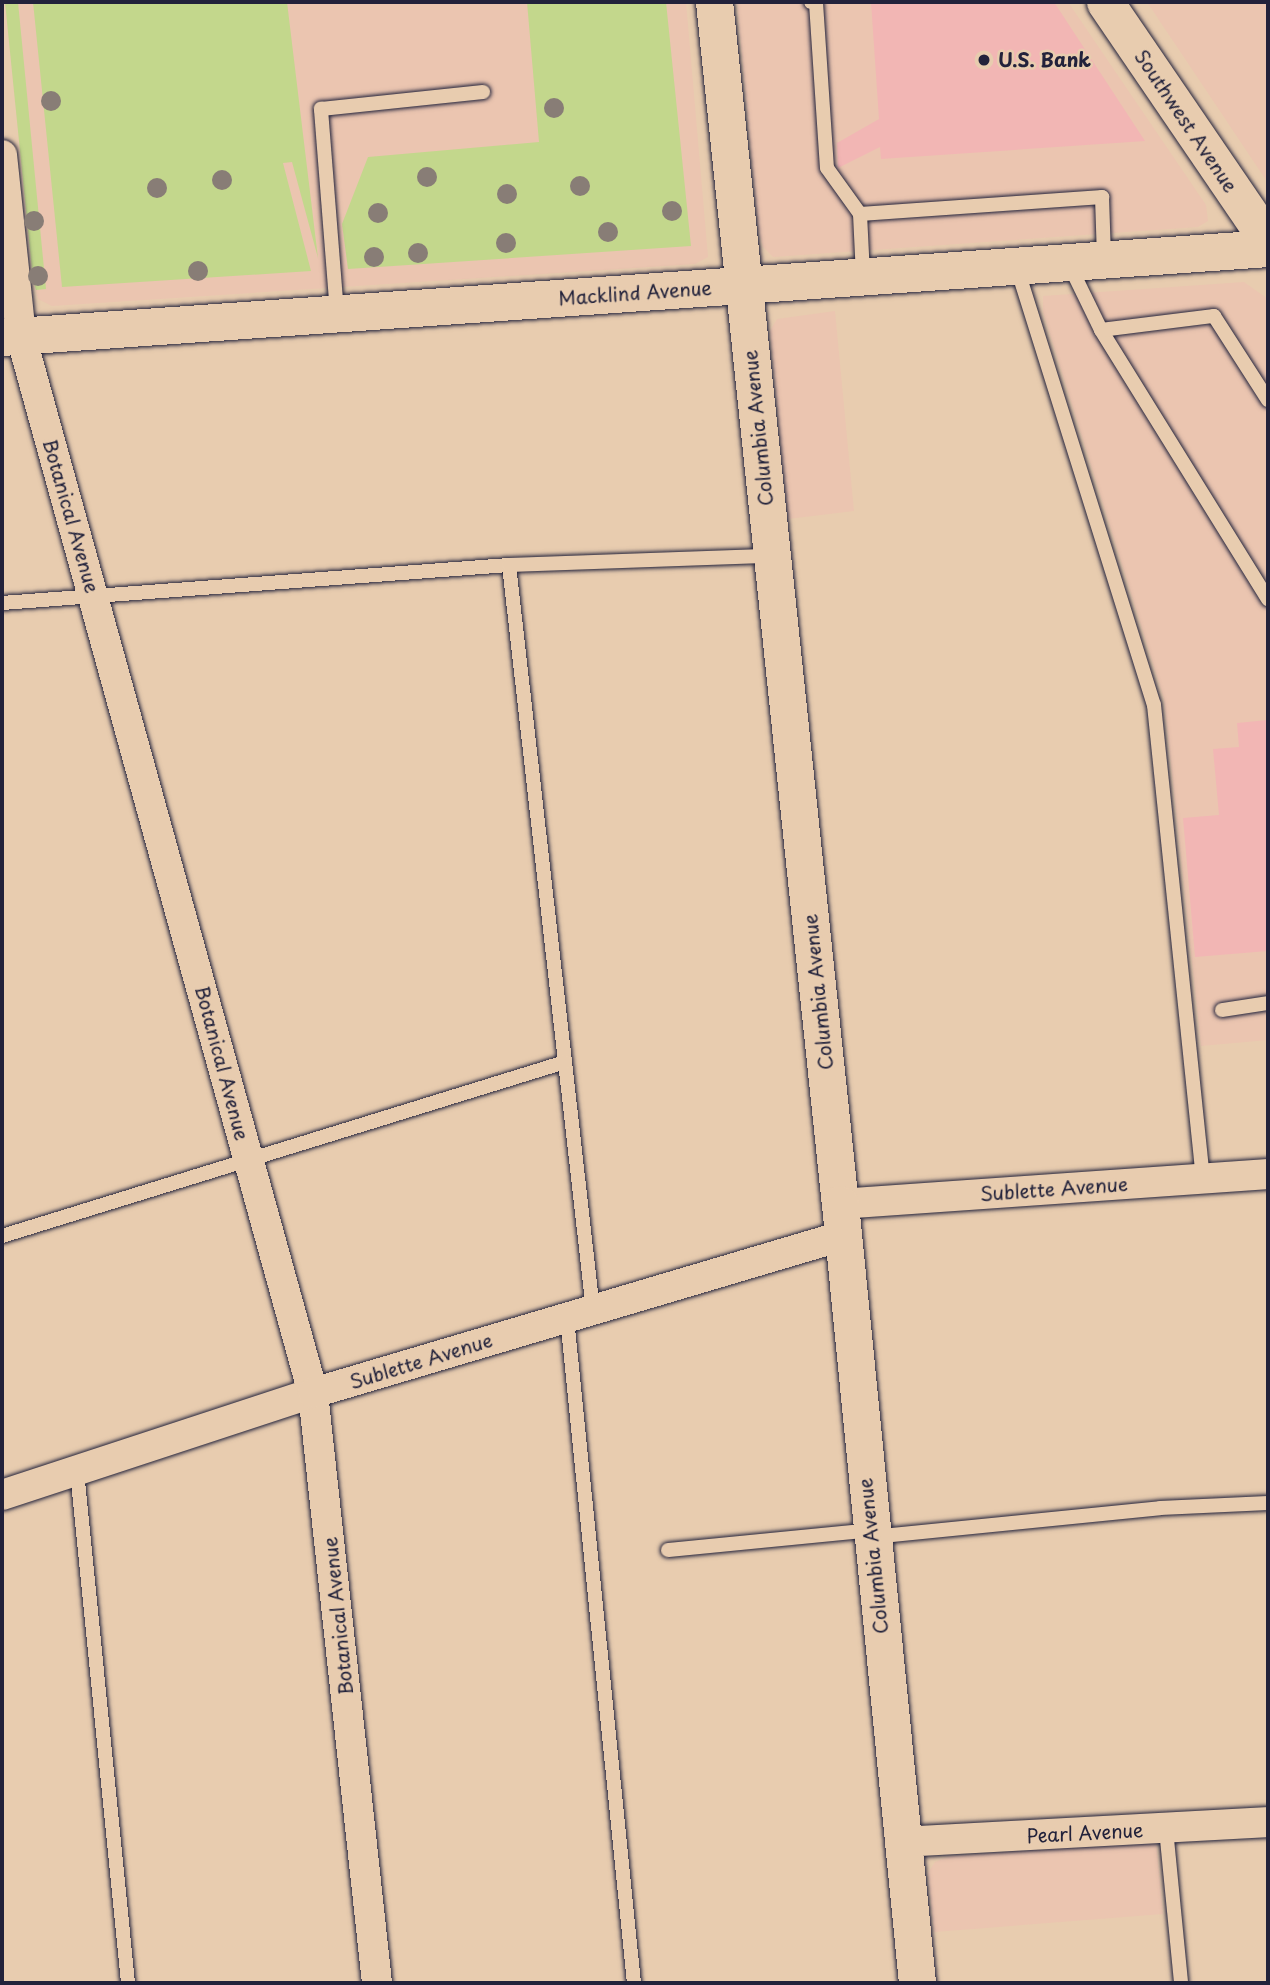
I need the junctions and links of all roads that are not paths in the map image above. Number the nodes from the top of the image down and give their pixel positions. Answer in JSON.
{"nodes":[{"id":1,"x":714,"y":2,"type":"edge"},
{"id":2,"x":811,"y":2,"type":"edge"},
{"id":3,"x":1105,"y":2,"type":"edge"},
{"id":4,"x":483,"y":92,"type":"dead end"},
{"id":5,"x":2,"y":155,"type":"edge"},
{"id":6,"x":860,"y":214,"type":"junction"},
{"id":7,"x":1268,"y":241,"type":"edge"},
{"id":8,"x":1268,"y":248,"type":"edge"},
{"id":9,"x":1105,"y":261,"type":"junction"},
{"id":10,"x":1069,"y":263,"type":"junction"},
{"id":11,"x":1017,"y":267,"type":"junction"},
{"id":12,"x":863,"y":277,"type":"junction"},
{"id":13,"x":743,"y":286,"type":"junction"},
{"id":14,"x":337,"y":314,"type":"junction"},
{"id":15,"x":1101,"y":330,"type":"junction"},
{"id":16,"x":11,"y":337,"type":"edge"},
{"id":17,"x":1268,"y":400,"type":"edge"},
{"id":18,"x":771,"y":556,"type":"junction"},
{"id":19,"x":509,"y":565,"type":"junction"},
{"id":20,"x":94,"y":596,"type":"junction"},
{"id":21,"x":1268,"y":599,"type":"edge"},
{"id":22,"x":2,"y":603,"type":"edge"},
{"id":23,"x":1268,"y":1003,"type":"edge"},
{"id":24,"x":1222,"y":1010,"type":"dead end"},
{"id":25,"x":565,"y":1062,"type":"junction"},
{"id":26,"x":249,"y":1159,"type":"junction"},
{"id":27,"x":1268,"y":1174,"type":"edge"},
{"id":28,"x":1202,"y":1179,"type":"junction"},
{"id":29,"x":841,"y":1220,"type":"junction"},
{"id":30,"x":2,"y":1236,"type":"edge"},
{"id":31,"x":580,"y":1314,"type":"junction"},
{"id":32,"x":313,"y":1393,"type":"junction"},
{"id":33,"x":77,"y":1471,"type":"junction"},
{"id":34,"x":2,"y":1495,"type":"edge"},
{"id":35,"x":1268,"y":1503,"type":"edge"},
{"id":36,"x":871,"y":1533,"type":"junction"},
{"id":37,"x":668,"y":1550,"type":"dead end"},
{"id":38,"x":1268,"y":1822,"type":"edge"},
{"id":39,"x":1166,"y":1829,"type":"junction"},
{"id":40,"x":902,"y":1842,"type":"junction"},
{"id":41,"x":128,"y":1983,"type":"edge"},
{"id":42,"x":377,"y":1983,"type":"edge"},
{"id":43,"x":634,"y":1983,"type":"edge"},
{"id":44,"x":916,"y":1983,"type":"edge"},
{"id":45,"x":1181,"y":1983,"type":"edge"}],
"edges":[{"from":1,"to":13,"type":"street","name":"Columbia Avenue"},
{"from":2,"to":6,"type":"lane"},
{"from":3,"to":7,"type":"street","name":"Southwest Avenue"},
{"from":4,"to":14,"type":"lane"},
{"from":5,"to":16,"type":"street","name":"Botanical Avenue"},
{"from":6,"to":9,"type":"lane"},
{"from":6,"to":12,"type":"lane"},
{"from":8,"to":9,"type":"street","name":"Macklind Avenue"},
{"from":9,"to":10,"type":"street","name":"Macklind Avenue"},
{"from":10,"to":11,"type":"street","name":"Macklind Avenue"},
{"from":10,"to":15,"type":"lane"},
{"from":11,"to":12,"type":"street","name":"Macklind Avenue"},
{"from":11,"to":28,"type":"lane"},
{"from":12,"to":13,"type":"street","name":"Macklind Avenue"},
{"from":13,"to":14,"type":"street","name":"Macklind Avenue"},
{"from":13,"to":18,"type":"street","name":"Columbia Avenue"},
{"from":14,"to":16,"type":"street","name":"Macklind Avenue"},
{"from":15,"to":17,"type":"lane"},
{"from":15,"to":21,"type":"lane"},
{"from":16,"to":20,"type":"street","name":"Botanical Avenue"},
{"from":18,"to":19,"type":"lane"},
{"from":18,"to":29,"type":"street","name":"Columbia Avenue"},
{"from":19,"to":20,"type":"lane"},
{"from":19,"to":25,"type":"lane"},
{"from":20,"to":22,"type":"lane"},
{"from":20,"to":26,"type":"street","name":"Botanical Avenue"},
{"from":23,"to":24,"type":"lane"},
{"from":25,"to":26,"type":"lane"},
{"from":25,"to":31,"type":"lane"},
{"from":26,"to":30,"type":"lane"},
{"from":26,"to":32,"type":"street","name":"Botanical Avenue"},
{"from":27,"to":28,"type":"street","name":"Sublette Avenue"},
{"from":28,"to":29,"type":"street","name":"Sublette Avenue"},
{"from":29,"to":31,"type":"street","name":"Sublette Avenue"},
{"from":29,"to":36,"type":"street","name":"Columbia Avenue"},
{"from":31,"to":32,"type":"street","name":"Sublette Avenue"},
{"from":31,"to":43,"type":"lane"},
{"from":32,"to":33,"type":"street","name":"Sublette Avenue"},
{"from":32,"to":42,"type":"street","name":"Botanical Avenue"},
{"from":33,"to":34,"type":"street","name":"Sublette Avenue"},
{"from":33,"to":41,"type":"lane"},
{"from":35,"to":36,"type":"lane"},
{"from":36,"to":37,"type":"lane"},
{"from":36,"to":40,"type":"street","name":"Columbia Avenue"},
{"from":38,"to":39,"type":"street","name":"Pearl Avenue"},
{"from":39,"to":40,"type":"street","name":"Pearl Avenue"},
{"from":39,"to":45,"type":"lane"},
{"from":40,"to":44,"type":"street","name":"Columbia Avenue"}]}
